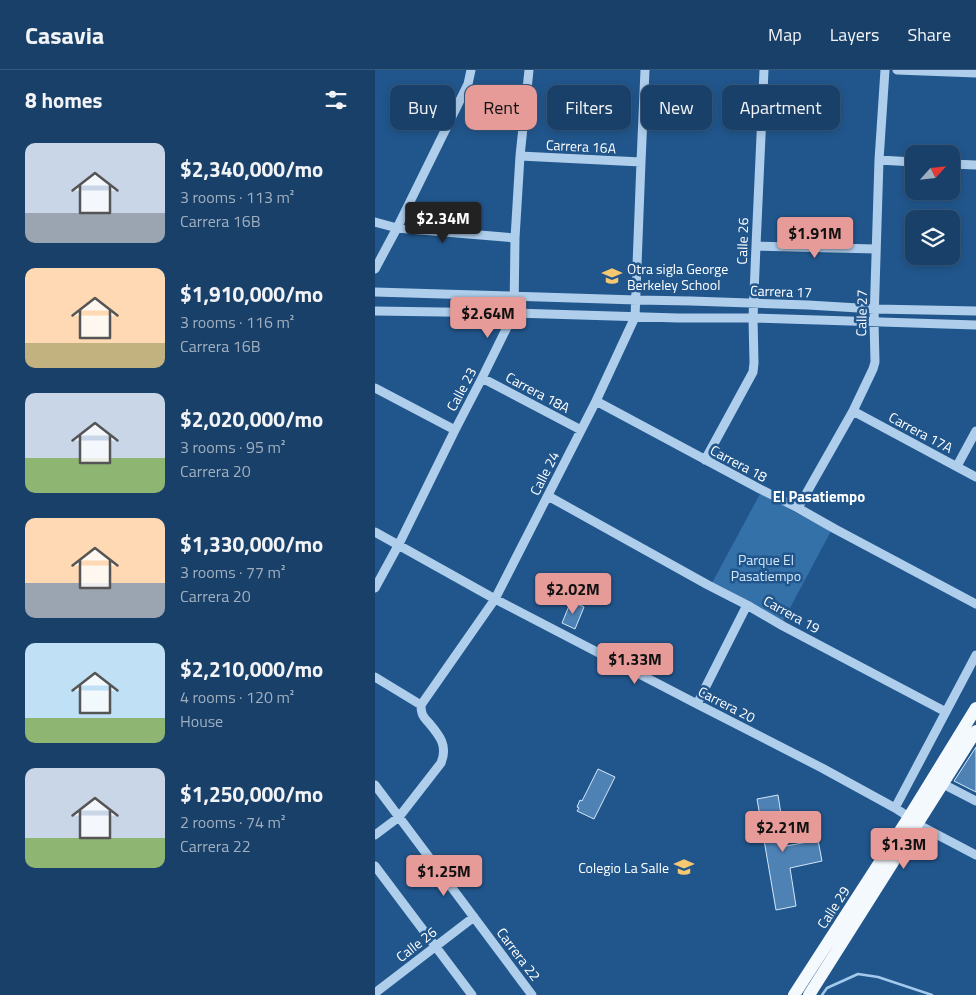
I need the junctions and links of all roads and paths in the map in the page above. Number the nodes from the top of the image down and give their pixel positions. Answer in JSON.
{"nodes":[{"id":1,"x":471,"y":70,"type":"edge"},
{"id":2,"x":529,"y":70,"type":"edge"},
{"id":3,"x":645,"y":70,"type":"edge"},
{"id":4,"x":764,"y":70,"type":"edge"},
{"id":5,"x":885,"y":70,"type":"edge"},
{"id":6,"x":897,"y":70,"type":"edge"},
{"id":7,"x":976,"y":73,"type":"edge"},
{"id":8,"x":520,"y":156,"type":"junction"},
{"id":9,"x":879,"y":160,"type":"junction"},
{"id":10,"x":905,"y":161,"type":"edge"},
{"id":11,"x":641,"y":162,"type":"junction"},
{"id":12,"x":960,"y":165,"type":"edge"},
{"id":13,"x":976,"y":166,"type":"edge"},
{"id":14,"x":375,"y":222,"type":"edge"},
{"id":15,"x":397,"y":228,"type":"junction"},
{"id":16,"x":515,"y":238,"type":"junction"},
{"id":17,"x":756,"y":246,"type":"junction"},
{"id":18,"x":876,"y":249,"type":"junction"},
{"id":19,"x":375,"y":269,"type":"edge"},
{"id":20,"x":375,"y":292,"type":"edge"},
{"id":21,"x":515,"y":296,"type":"junction"},
{"id":22,"x":637,"y":300,"type":"junction"},
{"id":23,"x":754,"y":304,"type":"junction"},
{"id":24,"x":875,"y":309,"type":"junction"},
{"id":25,"x":375,"y":311,"type":"edge"},
{"id":26,"x":976,"y":311,"type":"edge"},
{"id":27,"x":514,"y":313,"type":"junction"},
{"id":28,"x":635,"y":316,"type":"junction"},
{"id":29,"x":753,"y":318,"type":"junction"},
{"id":30,"x":875,"y":321,"type":"junction"},
{"id":31,"x":976,"y":325,"type":"edge"},
{"id":32,"x":483,"y":378,"type":"junction"},
{"id":33,"x":375,"y":388,"type":"edge"},
{"id":34,"x":596,"y":401,"type":"junction"},
{"id":35,"x":853,"y":411,"type":"junction"},
{"id":36,"x":455,"y":430,"type":"junction"},
{"id":37,"x":581,"y":430,"type":"junction"},
{"id":38,"x":976,"y":431,"type":"edge"},
{"id":39,"x":705,"y":460,"type":"junction"},
{"id":40,"x":957,"y":466,"type":"junction"},
{"id":41,"x":976,"y":477,"type":"edge"},
{"id":42,"x":547,"y":496,"type":"junction"},
{"id":43,"x":798,"y":508,"type":"junction"},
{"id":44,"x":375,"y":532,"type":"edge"},
{"id":45,"x":399,"y":544,"type":"junction"},
{"id":46,"x":375,"y":588,"type":"edge"},
{"id":47,"x":495,"y":599,"type":"junction"},
{"id":48,"x":976,"y":604,"type":"edge"},
{"id":49,"x":747,"y":605,"type":"junction"},
{"id":50,"x":976,"y":655,"type":"edge"},
{"id":51,"x":375,"y":677,"type":"edge"},
{"id":52,"x":697,"y":704,"type":"junction"},
{"id":53,"x":421,"y":705,"type":"junction"},
{"id":54,"x":976,"y":708,"type":"edge"},
{"id":55,"x":946,"y":712,"type":"junction"},
{"id":56,"x":976,"y":731,"type":"edge"},
{"id":57,"x":943,"y":784,"type":"junction"},
{"id":58,"x":375,"y":785,"type":"edge"},
{"id":59,"x":976,"y":801,"type":"edge"},
{"id":60,"x":895,"y":808,"type":"junction"},
{"id":61,"x":399,"y":817,"type":"junction"},
{"id":62,"x":913,"y":820,"type":"junction"},
{"id":63,"x":375,"y":836,"type":"edge"},
{"id":64,"x":976,"y":855,"type":"edge"},
{"id":65,"x":375,"y":866,"type":"edge"},
{"id":66,"x":474,"y":917,"type":"junction"},
{"id":67,"x":436,"y":947,"type":"junction"},
{"id":68,"x":375,"y":993,"type":"edge"},
{"id":69,"x":472,"y":995,"type":"edge"},
{"id":70,"x":533,"y":995,"type":"edge"},
{"id":71,"x":794,"y":995,"type":"edge"},
{"id":72,"x":809,"y":995,"type":"edge"}],
"edges":[{"from":1,"to":15,"type":"street"},
{"from":2,"to":8,"type":"street","name":"Calle 23"},
{"from":3,"to":11,"type":"street","name":"Calle 24"},
{"from":4,"to":17,"type":"street","name":"Calle 26"},
{"from":5,"to":9,"type":"street","name":"Calle 27"},
{"from":6,"to":7,"type":"street"},
{"from":8,"to":11,"type":"street","name":"Carrera 16A"},
{"from":8,"to":16,"type":"street","name":"Calle 23"},
{"from":9,"to":10,"type":"street"},
{"from":9,"to":18,"type":"street","name":"Calle 27"},
{"from":11,"to":22,"type":"street","name":"Calle 24"},
{"from":12,"to":13,"type":"street"},
{"from":14,"to":15,"type":"street"},
{"from":15,"to":16,"type":"street"},
{"from":15,"to":19,"type":"street"},
{"from":16,"to":21,"type":"street","name":"Calle 23"},
{"from":17,"to":18,"type":"street"},
{"from":17,"to":23,"type":"street","name":"Calle 26"},
{"from":18,"to":24,"type":"street","name":"Calle 27"},
{"from":20,"to":21,"type":"street","name":"Carrera 17"},
{"from":21,"to":22,"type":"street","name":"Carrera 17"},
{"from":21,"to":27,"type":"street","name":"Calle 23"},
{"from":22,"to":23,"type":"street","name":"Carrera 17"},
{"from":22,"to":28,"type":"street","name":"Calle 24"},
{"from":23,"to":24,"type":"street","name":"Carrera 17"},
{"from":23,"to":29,"type":"street","name":"Calle 26"},
{"from":24,"to":26,"type":"street","name":"Carrera 17"},
{"from":24,"to":30,"type":"street","name":"Calle 27"},
{"from":25,"to":27,"type":"street","name":"Carrera 17"},
{"from":27,"to":28,"type":"street","name":"Carrera 17"},
{"from":27,"to":32,"type":"street","name":"Calle 23"},
{"from":28,"to":29,"type":"street","name":"Carrera 17"},
{"from":28,"to":34,"type":"street","name":"Calle 24"},
{"from":29,"to":30,"type":"street","name":"Carrera 17"},
{"from":29,"to":39,"type":"street","name":"Calle 26"},
{"from":30,"to":31,"type":"street","name":"Carrera 17"},
{"from":30,"to":35,"type":"street","name":"Calle 27"},
{"from":32,"to":36,"type":"street","name":"Calle 23"},
{"from":32,"to":37,"type":"street","name":"Carrera 18A"},
{"from":33,"to":36,"type":"street"},
{"from":34,"to":37,"type":"street","name":"Calle 24"},
{"from":34,"to":39,"type":"street","name":"Carrera 18"},
{"from":35,"to":40,"type":"street","name":"Carrera 17A"},
{"from":35,"to":43,"type":"street","name":"Calle 27"},
{"from":36,"to":45,"type":"street","name":"Calle 23"},
{"from":37,"to":42,"type":"street","name":"Calle 24"},
{"from":38,"to":40,"type":"street"},
{"from":39,"to":43,"type":"street","name":"Carrera 18"},
{"from":40,"to":41,"type":"street","name":"Carrera 17A"},
{"from":42,"to":47,"type":"street","name":"Calle 24"},
{"from":42,"to":49,"type":"street","name":"Carrera 19"},
{"from":43,"to":48,"type":"street","name":"Carrera 18"},
{"from":44,"to":45,"type":"street","name":"Carrera 20"},
{"from":45,"to":46,"type":"street","name":"Calle 23"},
{"from":45,"to":47,"type":"street","name":"Carrera 20"},
{"from":47,"to":52,"type":"street","name":"Carrera 20"},
{"from":47,"to":53,"type":"street","name":"Calle 24"},
{"from":49,"to":52,"type":"street"},
{"from":49,"to":55,"type":"street","name":"Carrera 19"},
{"from":50,"to":55,"type":"street"},
{"from":51,"to":53,"type":"street"},
{"from":52,"to":60,"type":"street","name":"Carrera 20"},
{"from":53,"to":61,"type":"street"},
{"from":54,"to":62,"type":"main road","name":"Calle 29"},
{"from":55,"to":60,"type":"street"},
{"from":56,"to":57,"type":"main road","name":"Calle 29"},
{"from":57,"to":59,"type":"street"},
{"from":57,"to":62,"type":"main road","name":"Calle 29"},
{"from":58,"to":61,"type":"street","name":"Carrera 22"},
{"from":60,"to":62,"type":"street","name":"Carrera 20"},
{"from":61,"to":63,"type":"street"},
{"from":61,"to":66,"type":"street","name":"Carrera 22"},
{"from":62,"to":64,"type":"street","name":"Carrera 20"},
{"from":62,"to":71,"type":"main road","name":"Calle 29"},
{"from":62,"to":72,"type":"main road","name":"Calle 29"},
{"from":65,"to":67,"type":"street"},
{"from":66,"to":67,"type":"street","name":"Calle 26"},
{"from":66,"to":70,"type":"street","name":"Carrera 22"},
{"from":67,"to":68,"type":"street","name":"Calle 26"},
{"from":67,"to":69,"type":"street"}]}
